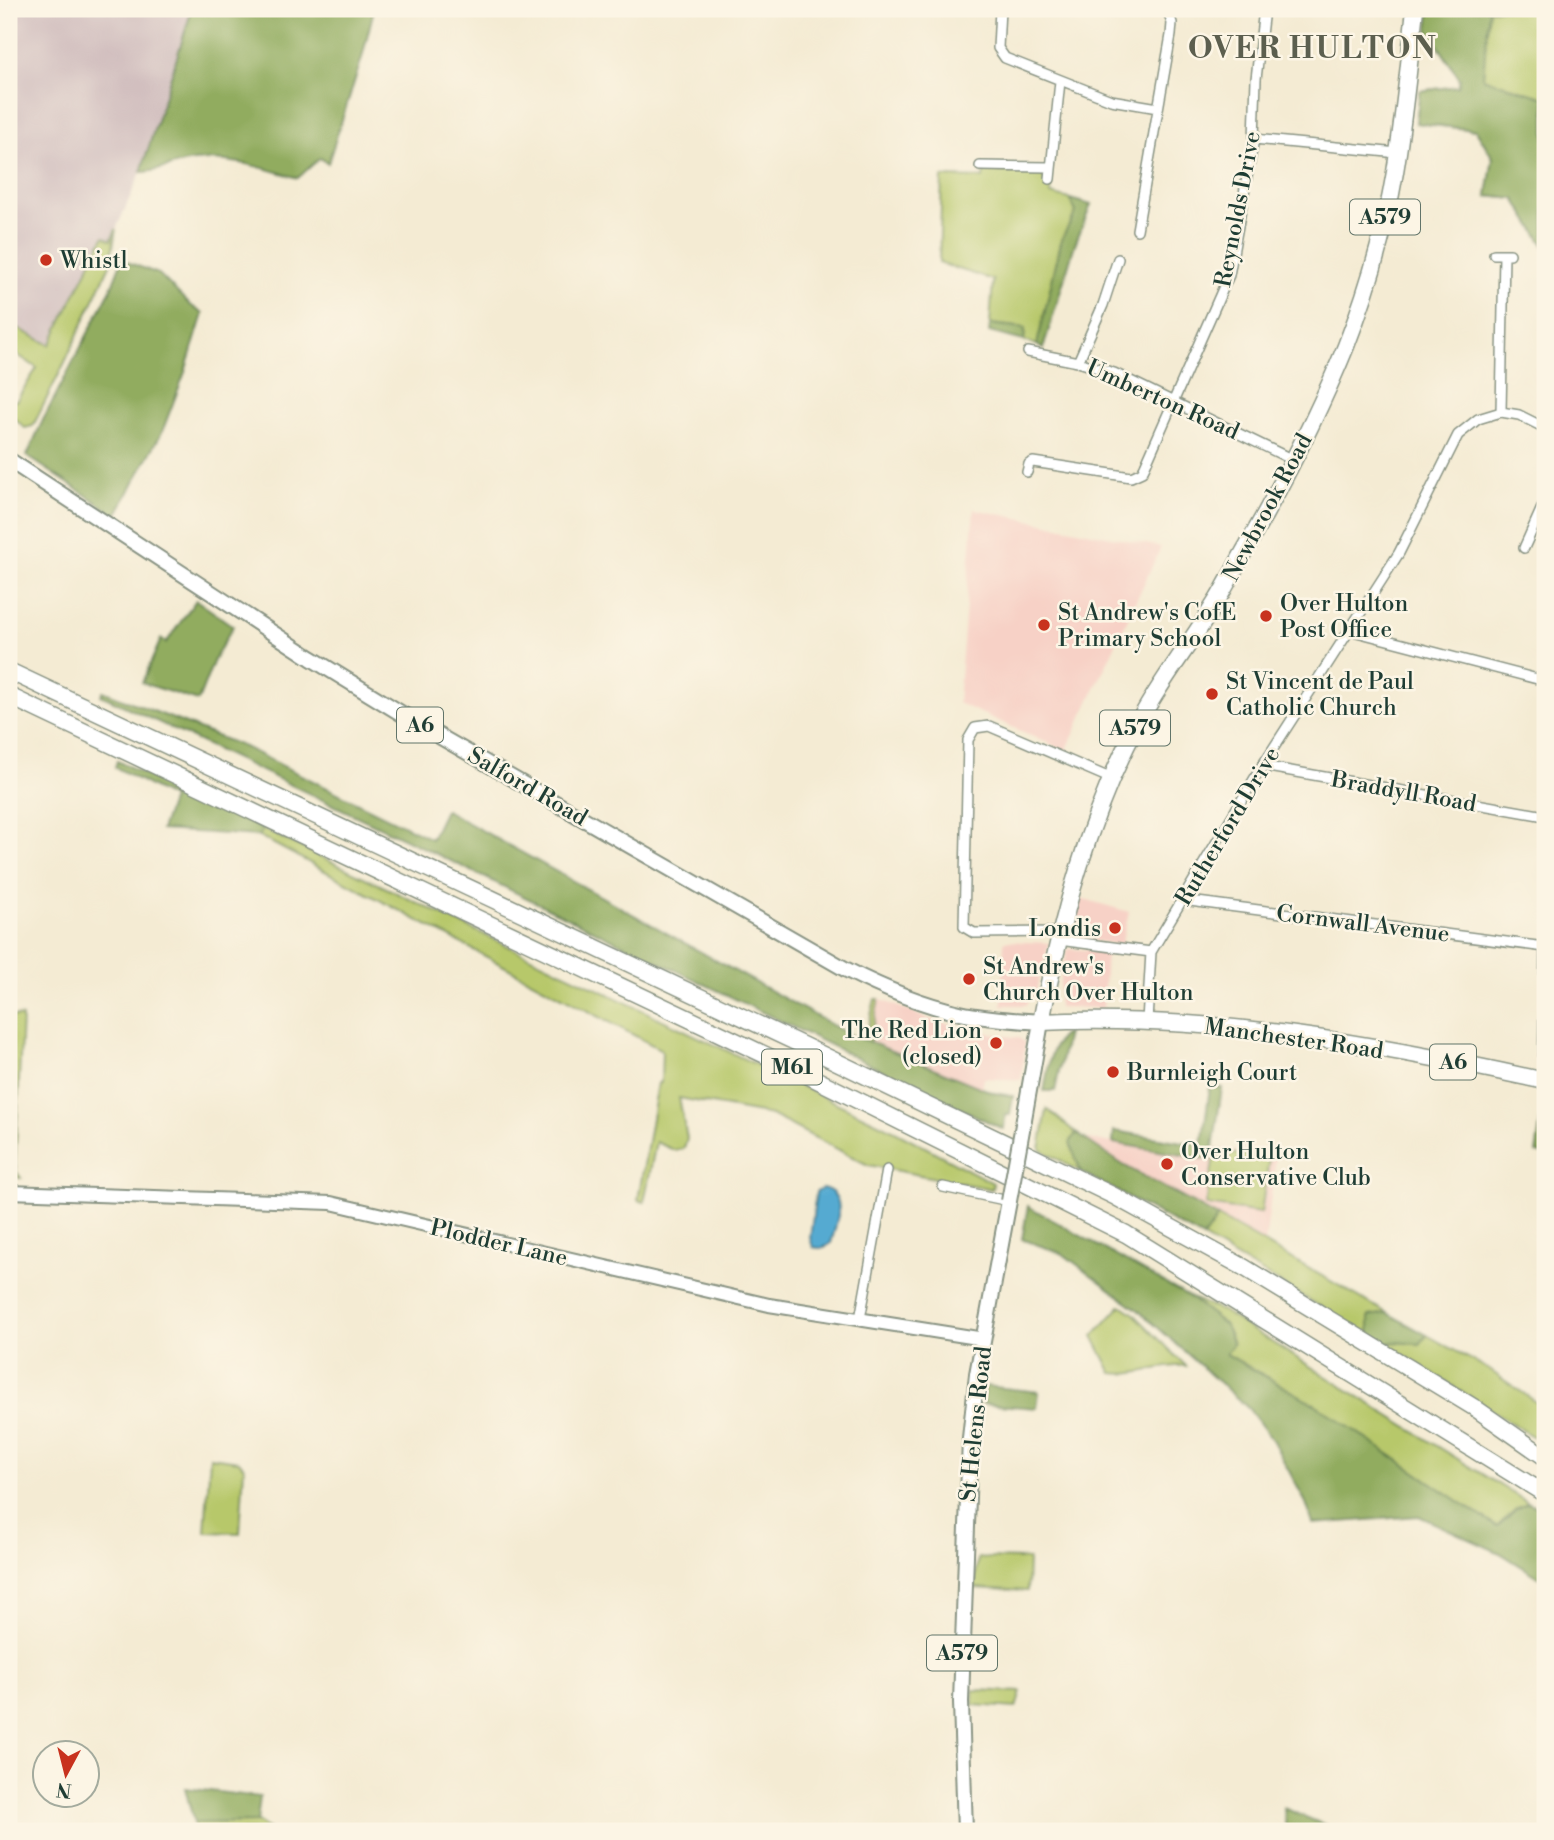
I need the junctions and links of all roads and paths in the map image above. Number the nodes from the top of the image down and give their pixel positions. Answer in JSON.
{"nodes":[{"id":1,"x":1000,"y":9,"type":"edge"},
{"id":2,"x":1167,"y":9,"type":"edge"},
{"id":3,"x":1264,"y":9,"type":"edge"},
{"id":4,"x":1415,"y":9,"type":"edge"},
{"id":5,"x":1060,"y":81,"type":"junction"},
{"id":6,"x":1158,"y":108,"type":"junction"},
{"id":7,"x":1254,"y":139,"type":"junction"},
{"id":8,"x":1398,"y":153,"type":"junction"},
{"id":9,"x":980,"y":166,"type":"dead end"},
{"id":10,"x":1050,"y":167,"type":"junction"},
{"id":11,"x":1050,"y":179,"type":"dead end"},
{"id":12,"x":1137,"y":230,"type":"dead end"},
{"id":13,"x":1503,"y":254,"type":"dead end"},
{"id":14,"x":1114,"y":263,"type":"dead end"},
{"id":15,"x":1028,"y":352,"type":"dead end"},
{"id":16,"x":1078,"y":362,"type":"junction"},
{"id":17,"x":1175,"y":401,"type":"junction"},
{"id":18,"x":1501,"y":412,"type":"junction"},
{"id":19,"x":1545,"y":428,"type":"edge"},
{"id":20,"x":9,"y":460,"type":"edge"},
{"id":21,"x":1293,"y":460,"type":"junction"},
{"id":22,"x":1027,"y":472,"type":"dead end"},
{"id":23,"x":1545,"y":501,"type":"edge"},
{"id":24,"x":1523,"y":548,"type":"dead end"},
{"id":25,"x":1349,"y":630,"type":"junction"},
{"id":26,"x":9,"y":671,"type":"edge"},
{"id":27,"x":1545,"y":681,"type":"edge"},
{"id":28,"x":9,"y":696,"type":"edge"},
{"id":29,"x":1262,"y":766,"type":"junction"},
{"id":30,"x":1112,"y":779,"type":"junction"},
{"id":31,"x":1545,"y":816,"type":"edge"},
{"id":32,"x":1182,"y":900,"type":"junction"},
{"id":33,"x":1060,"y":936,"type":"junction"},
{"id":34,"x":1545,"y":938,"type":"edge"},
{"id":35,"x":1545,"y":947,"type":"edge"},
{"id":36,"x":1151,"y":952,"type":"junction"},
{"id":37,"x":1147,"y":1021,"type":"junction"},
{"id":38,"x":1041,"y":1022,"type":"junction"},
{"id":39,"x":1544,"y":1081,"type":"edge"},
{"id":40,"x":887,"y":1170,"type":"dead end"},
{"id":41,"x":943,"y":1188,"type":"dead end"},
{"id":42,"x":9,"y":1192,"type":"edge"},
{"id":43,"x":1005,"y":1203,"type":"junction"},
{"id":44,"x":860,"y":1320,"type":"junction"},
{"id":45,"x":984,"y":1339,"type":"junction"},
{"id":46,"x":1545,"y":1457,"type":"edge"},
{"id":47,"x":1545,"y":1493,"type":"edge"},
{"id":48,"x":965,"y":1831,"type":"edge"}],
"edges":[{"from":1,"to":5,"type":"street"},
{"from":2,"to":6,"type":"street"},
{"from":3,"to":7,"type":"street","name":"Reynolds Drive"},
{"from":4,"to":8,"type":"highway","name":"Newbrook Road","number":"A579"},
{"from":5,"to":6,"type":"street"},
{"from":5,"to":10,"type":"street"},
{"from":6,"to":12,"type":"street"},
{"from":7,"to":8,"type":"street"},
{"from":7,"to":17,"type":"street","name":"Reynolds Drive"},
{"from":8,"to":21,"type":"highway","name":"Newbrook Road","number":"A579"},
{"from":9,"to":10,"type":"street"},
{"from":10,"to":11,"type":"street"},
{"from":13,"to":18,"type":"street"},
{"from":14,"to":16,"type":"street"},
{"from":15,"to":16,"type":"street","name":"Umberton Road"},
{"from":16,"to":17,"type":"street","name":"Umberton Road"},
{"from":17,"to":21,"type":"street","name":"Umberton Road"},
{"from":17,"to":22,"type":"street","name":"Reynolds Drive"},
{"from":18,"to":19,"type":"street"},
{"from":18,"to":25,"type":"street","name":"Rutherford Drive"},
{"from":20,"to":38,"type":"main road","name":"Salford Road","number":"A6"},
{"from":21,"to":30,"type":"highway","name":"Newbrook Road","number":"A579"},
{"from":23,"to":24,"type":"street"},
{"from":25,"to":27,"type":"street"},
{"from":25,"to":29,"type":"street","name":"Rutherford Drive"},
{"from":26,"to":46,"type":"highway","number":"M61"},
{"from":28,"to":47,"type":"highway","number":"M61"},
{"from":29,"to":31,"type":"street","name":"Braddyll Road"},
{"from":29,"to":32,"type":"street","name":"Rutherford Drive"},
{"from":30,"to":33,"type":"highway","name":"Newbrook Road","number":"A579"},
{"from":30,"to":33,"type":"street"},
{"from":32,"to":35,"type":"street","name":"Cornwall Avenue"},
{"from":32,"to":36,"type":"street","name":"Rutherford Drive"},
{"from":33,"to":36,"type":"street"},
{"from":33,"to":38,"type":"highway","name":"Newbrook Road","number":"A579"},
{"from":34,"to":35,"type":"street"},
{"from":35,"to":39,"type":"street"},
{"from":36,"to":37,"type":"street","name":"Rutherford Drive"},
{"from":37,"to":38,"type":"highway","name":"Manchester Road","number":"A6"},
{"from":37,"to":39,"type":"highway","name":"Manchester Road","number":"A6"},
{"from":38,"to":43,"type":"main road","name":"St Helens Road","number":"A579","bridge":true},
{"from":40,"to":44,"type":"street"},
{"from":41,"to":43,"type":"street"},
{"from":42,"to":44,"type":"main road","name":"Plodder Lane"},
{"from":43,"to":45,"type":"main road","name":"St Helens Road","number":"A579"},
{"from":44,"to":45,"type":"main road","name":"Plodder Lane"},
{"from":45,"to":48,"type":"main road","name":"St Helens Road","number":"A579"}]}
